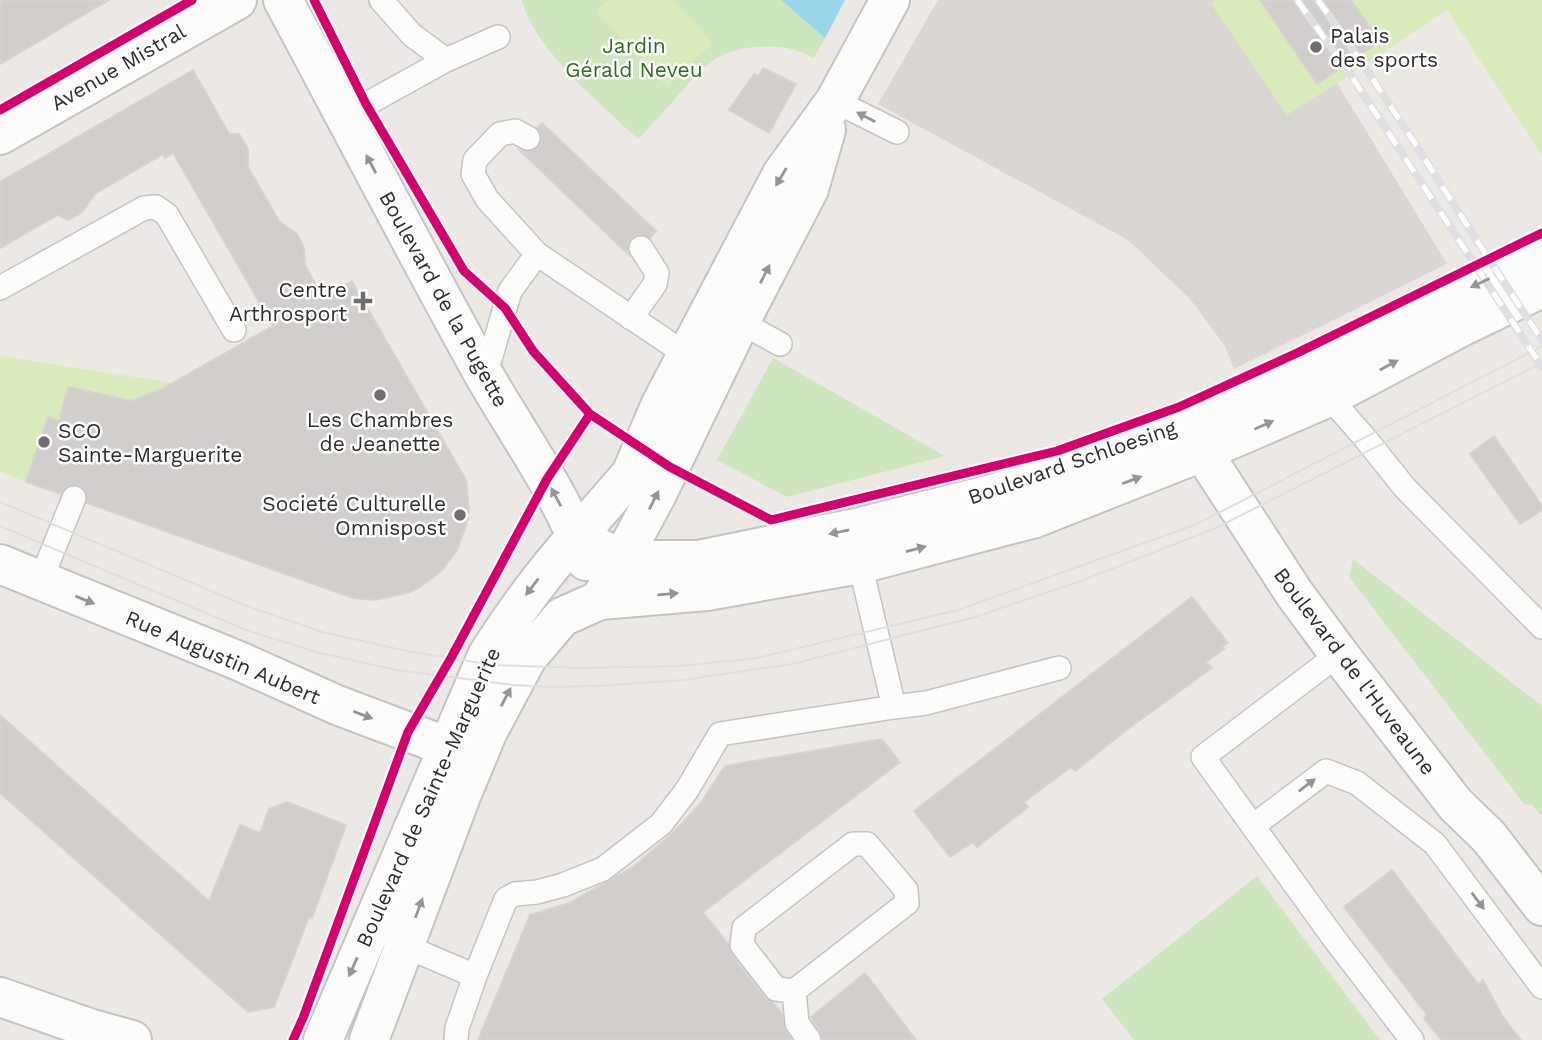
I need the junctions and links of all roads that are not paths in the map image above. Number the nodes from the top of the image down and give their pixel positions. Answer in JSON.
{"nodes":[{"id":1,"x":237,"y":0,"type":"edge"},
{"id":2,"x":283,"y":0,"type":"edge"},
{"id":3,"x":382,"y":0,"type":"edge"},
{"id":4,"x":890,"y":0,"type":"edge"},
{"id":5,"x":498,"y":37,"type":"dead end"},
{"id":6,"x":446,"y":60,"type":"junction"},
{"id":7,"x":835,"y":101,"type":"junction"},
{"id":8,"x":345,"y":116,"type":"junction"},
{"id":9,"x":897,"y":132,"type":"dead end"},
{"id":10,"x":0,"y":135,"type":"edge"},
{"id":11,"x":528,"y":138,"type":"dead end"},
{"id":12,"x":641,"y":248,"type":"dead end"},
{"id":13,"x":537,"y":254,"type":"junction"},
{"id":14,"x":1542,"y":254,"type":"edge"},
{"id":15,"x":0,"y":288,"type":"edge"},
{"id":16,"x":1542,"y":288,"type":"edge"},
{"id":17,"x":631,"y":318,"type":"junction"},
{"id":18,"x":740,"y":322,"type":"junction"},
{"id":19,"x":234,"y":330,"type":"dead end"},
{"id":20,"x":780,"y":344,"type":"dead end"},
{"id":21,"x":687,"y":355,"type":"junction"},
{"id":22,"x":1303,"y":367,"type":"junction"},
{"id":23,"x":485,"y":376,"type":"junction"},
{"id":24,"x":1329,"y":397,"type":"junction"},
{"id":25,"x":1193,"y":438,"type":"junction"},
{"id":26,"x":74,"y":498,"type":"dead end"},
{"id":27,"x":577,"y":536,"type":"junction"},
{"id":28,"x":622,"y":560,"type":"junction"},
{"id":29,"x":0,"y":564,"type":"edge"},
{"id":30,"x":860,"y":564,"type":"junction"},
{"id":31,"x":40,"y":582,"type":"junction"},
{"id":32,"x":600,"y":600,"type":"junction"},
{"id":33,"x":1542,"y":627,"type":"edge"},
{"id":34,"x":1339,"y":654,"type":"junction"},
{"id":35,"x":1059,"y":668,"type":"dead end"},
{"id":36,"x":894,"y":707,"type":"junction"},
{"id":37,"x":447,"y":747,"type":"junction"},
{"id":38,"x":1252,"y":826,"type":"junction"},
{"id":39,"x":1542,"y":906,"type":"edge"},
{"id":40,"x":405,"y":946,"type":"junction"},
{"id":41,"x":475,"y":976,"type":"junction"},
{"id":42,"x":1542,"y":987,"type":"edge"},
{"id":43,"x":794,"y":991,"type":"junction"},
{"id":44,"x":0,"y":997,"type":"edge"},
{"id":45,"x":91,"y":1035,"type":"edge"},
{"id":46,"x":132,"y":1040,"type":"edge"},
{"id":47,"x":323,"y":1040,"type":"edge"},
{"id":48,"x":369,"y":1040,"type":"edge"},
{"id":49,"x":456,"y":1040,"type":"edge"},
{"id":50,"x":809,"y":1040,"type":"edge"},
{"id":51,"x":1412,"y":1040,"type":"edge"}],
"edges":[{"from":1,"to":10,"type":"main road","name":"Avenue Mistral"},
{"from":2,"to":8,"type":"main road","name":"Boulevard de la Pugette"},
{"from":3,"to":6,"type":"lane"},
{"from":4,"to":7,"type":"main road","name":"Boulevard de Sainte-Marguerite"},
{"from":5,"to":6,"type":"lane"},
{"from":6,"to":8,"type":"lane"},
{"from":9,"to":7,"type":"lane","one_way":true},
{"from":18,"to":7,"type":"main road","name":"Boulevard de Sainte-Marguerite","one_way":true},
{"from":7,"to":21,"type":"main road","name":"Boulevard de Sainte-Marguerite","one_way":true},
{"from":23,"to":8,"type":"main road","name":"Boulevard de la Pugette","one_way":true},
{"from":11,"to":13,"type":"lane"},
{"from":12,"to":17,"type":"lane"},
{"from":13,"to":17,"type":"lane"},
{"from":13,"to":23,"type":"lane"},
{"from":14,"to":22,"type":"main road","name":"Boulevard Schloesing","one_way":true},
{"from":15,"to":19,"type":"lane"},
{"from":24,"to":16,"type":"main road","name":"Boulevard Schloesing","one_way":true},
{"from":17,"to":21,"type":"lane"},
{"from":18,"to":20,"type":"lane"},
{"from":28,"to":18,"type":"main road","name":"Boulevard de Sainte-Marguerite","one_way":true},
{"from":21,"to":27,"type":"main road","name":"Boulevard de Sainte-Marguerite"},
{"from":22,"to":24,"type":"lane"},
{"from":22,"to":25,"type":"main road","name":"Boulevard Schloesing"},
{"from":27,"to":23,"type":"main road","name":"Boulevard de la Pugette","one_way":true},
{"from":25,"to":24,"type":"main road","name":"Boulevard Schloesing","one_way":true},
{"from":24,"to":33,"type":"lane"},
{"from":25,"to":28,"type":"main road","name":"Boulevard Schloesing","one_way":true},
{"from":30,"to":25,"type":"main road","name":"Boulevard Schloesing","one_way":true},
{"from":25,"to":34,"type":"main road","name":"Boulevard de l'Huveaune"},
{"from":26,"to":31,"type":"lane"},
{"from":27,"to":28,"type":"main road","name":"Boulevard Schloesing"},
{"from":27,"to":32,"type":"main road","name":"Boulevard de la Pugette"},
{"from":27,"to":37,"type":"main road","name":"Boulevard de Sainte-Marguerite","one_way":true},
{"from":28,"to":32,"type":"main road","name":"Boulevard de Sainte-Marguerite"},
{"from":29,"to":31,"type":"main road","name":"Rue Augustin Aubert"},
{"from":32,"to":30,"type":"main road","name":"Boulevard Schloesing","one_way":true},
{"from":30,"to":36,"type":"lane"},
{"from":31,"to":37,"type":"main road","name":"Rue Augustin Aubert","one_way":true},
{"from":40,"to":32,"type":"main road","name":"Boulevard de Sainte-Marguerite","one_way":true},
{"from":34,"to":38,"type":"lane"},
{"from":34,"to":39,"type":"main road","name":"Boulevard de l'Huveaune"},
{"from":35,"to":36,"type":"lane"},
{"from":36,"to":41,"type":"lane"},
{"from":37,"to":47,"type":"main road","name":"Boulevard de Sainte-Marguerite","one_way":true},
{"from":38,"to":42,"type":"lane","one_way":true},
{"from":38,"to":51,"type":"lane"},
{"from":40,"to":41,"type":"lane"},
{"from":40,"to":48,"type":"main road","name":"Boulevard de Sainte-Marguerite"},
{"from":41,"to":49,"type":"lane"},
{"from":43,"to":43,"type":"lane"},
{"from":43,"to":50,"type":"lane"},
{"from":44,"to":45,"type":"main road"},
{"from":45,"to":46,"type":"main road"}]}
